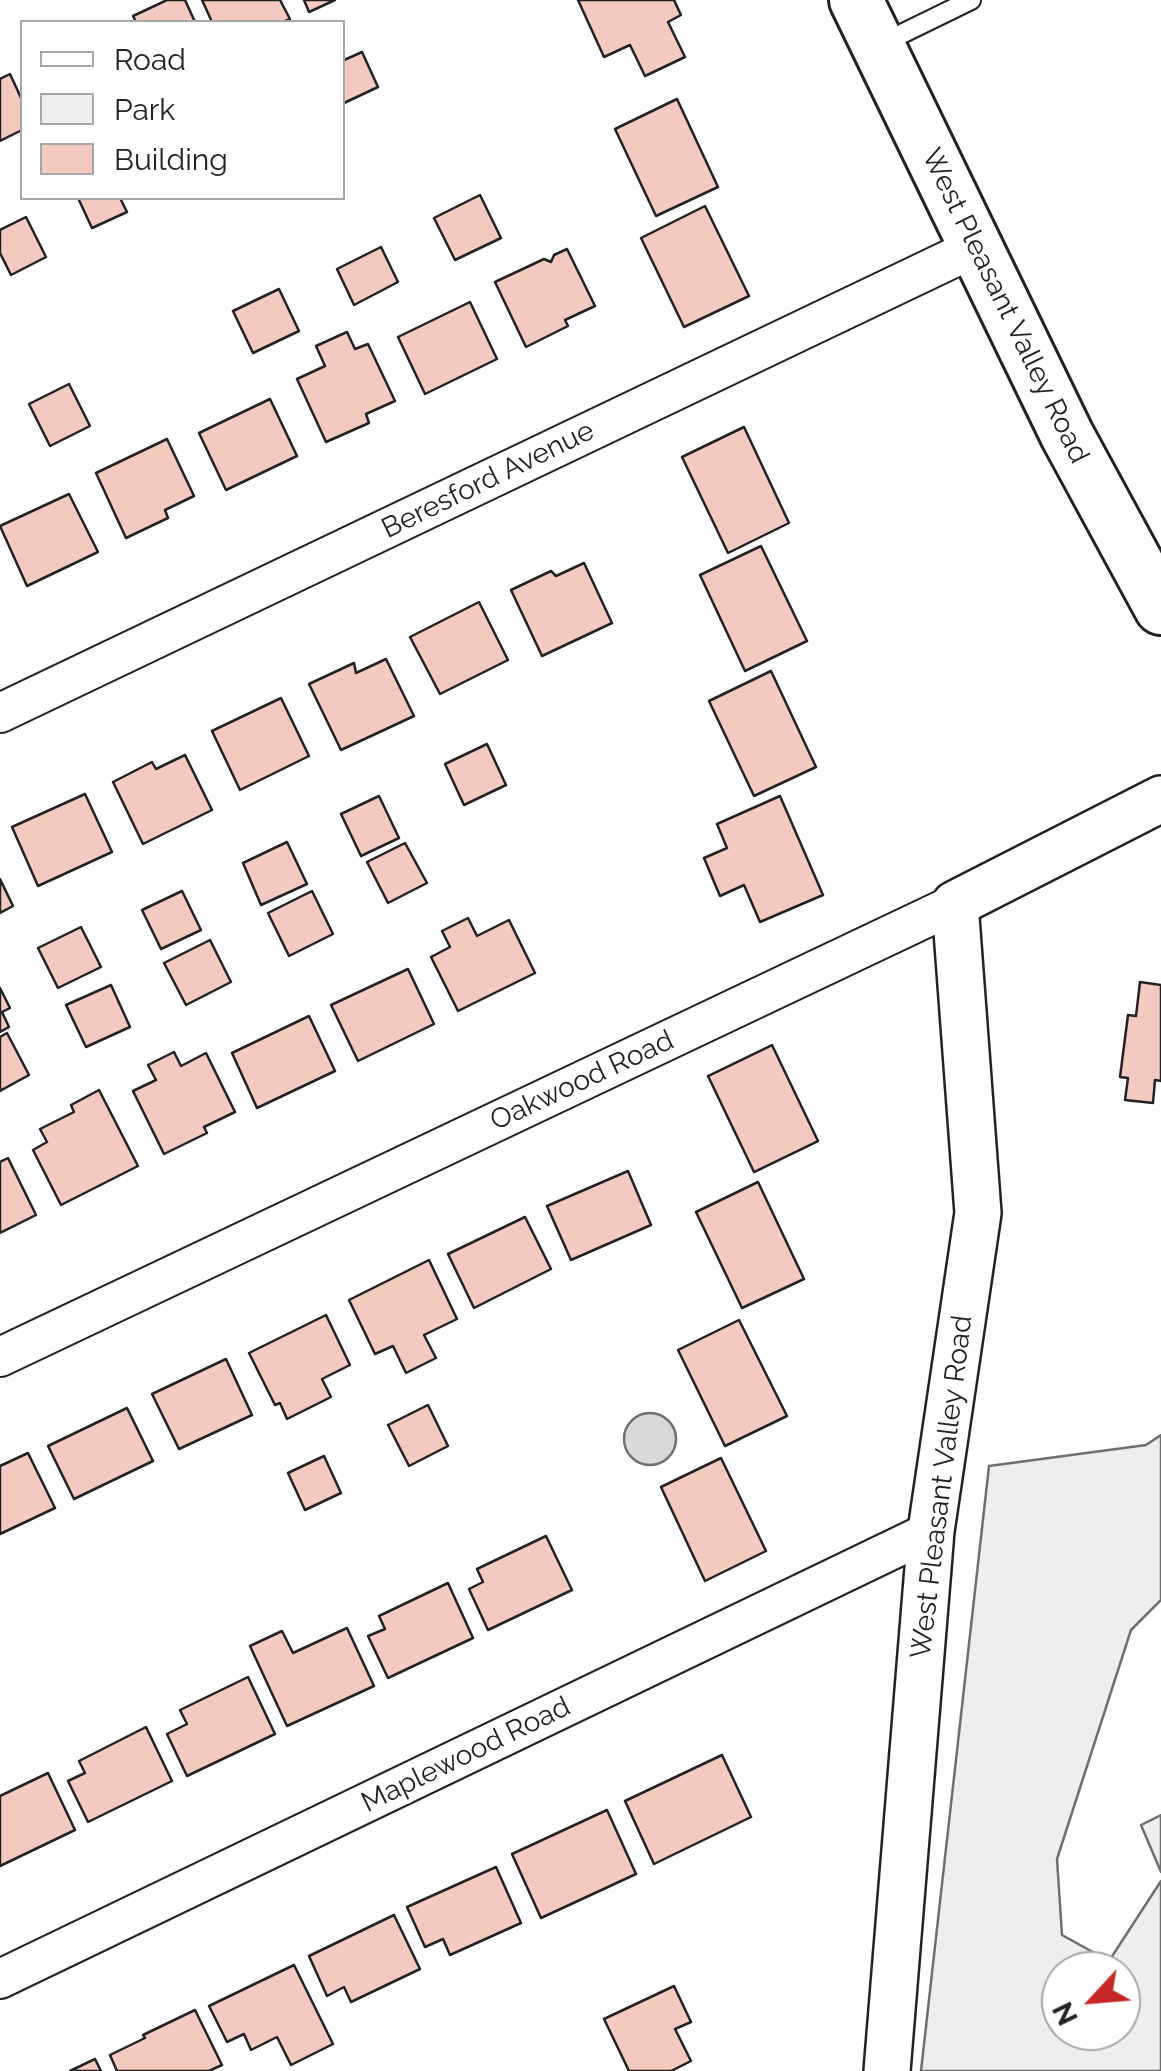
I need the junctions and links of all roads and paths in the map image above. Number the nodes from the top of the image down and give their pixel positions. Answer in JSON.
{"nodes":[{"id":1,"x":971,"y":0,"type":"edge"},
{"id":2,"x":867,"y":23,"type":"edge"},
{"id":3,"x":976,"y":247,"type":"junction"},
{"id":4,"x":1161,"y":608,"type":"edge"},
{"id":5,"x":0,"y":713,"type":"edge"},
{"id":6,"x":1161,"y":799,"type":"edge"},
{"id":7,"x":955,"y":904,"type":"junction"},
{"id":8,"x":0,"y":1356,"type":"edge"},
{"id":9,"x":932,"y":1531,"type":"junction"},
{"id":10,"x":0,"y":1980,"type":"edge"},
{"id":11,"x":887,"y":2071,"type":"edge"}],
"edges":[{"from":1,"to":2,"type":"lane"},
{"from":2,"to":3,"type":"main road","name":"West Pleasant Valley Road"},
{"from":3,"to":4,"type":"main road","name":"West Pleasant Valley Road"},
{"from":3,"to":5,"type":"street","name":"Beresford Avenue"},
{"from":6,"to":7,"type":"street","name":"Oakwood Road"},
{"from":7,"to":8,"type":"street","name":"Oakwood Road"},
{"from":7,"to":9,"type":"street","name":"West Pleasant Valley Road"},
{"from":9,"to":10,"type":"street","name":"Maplewood Road"},
{"from":9,"to":11,"type":"street","name":"West Pleasant Valley Road"}]}
